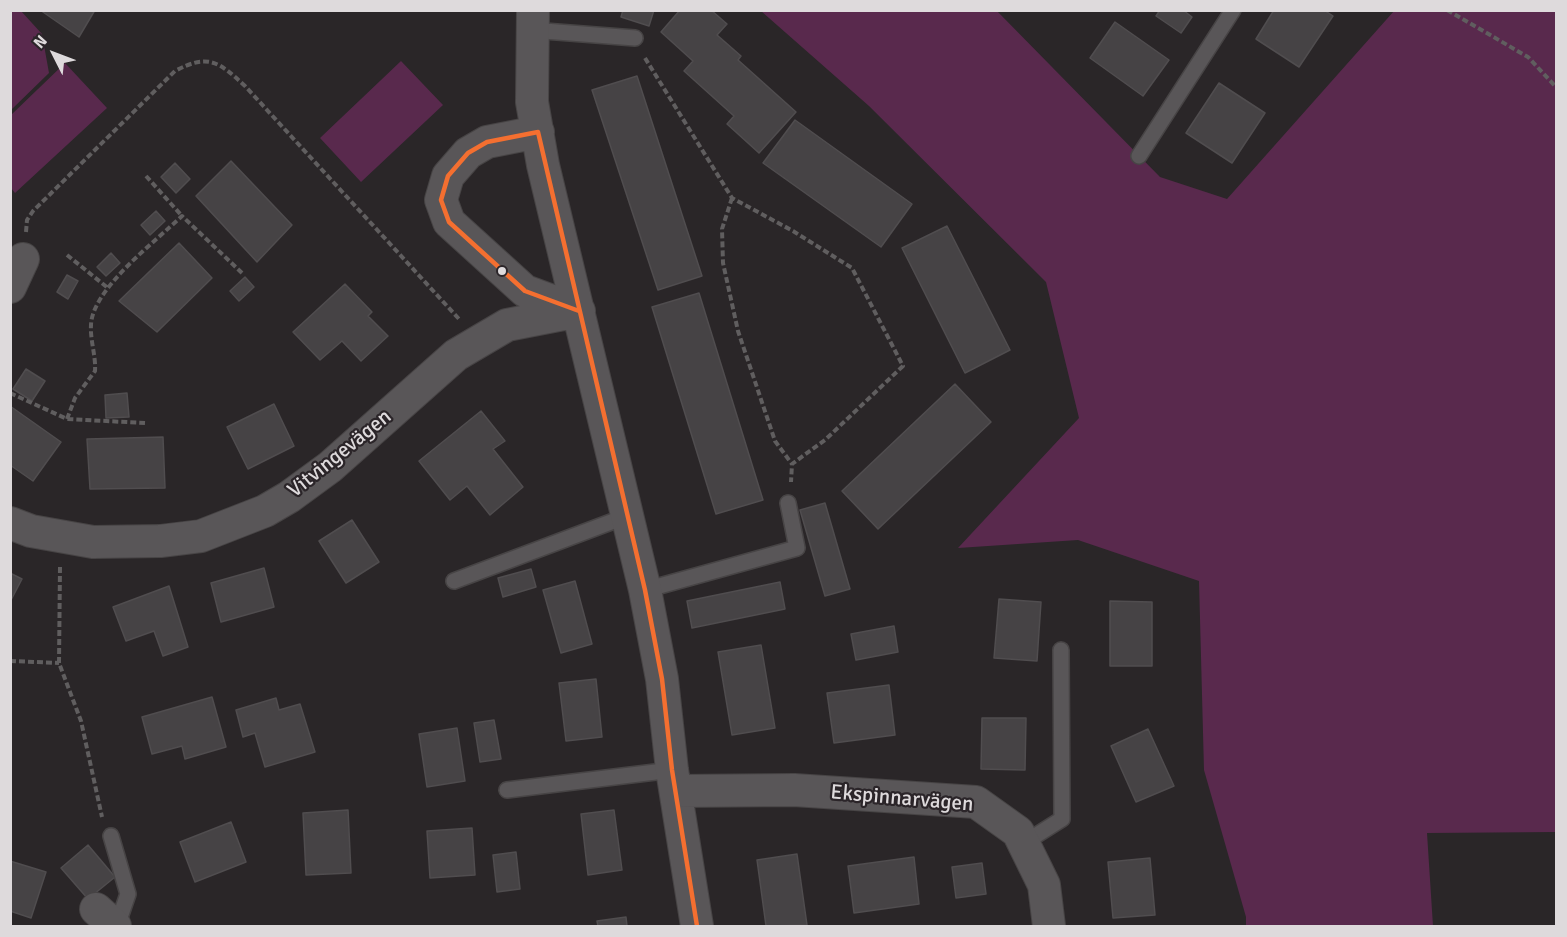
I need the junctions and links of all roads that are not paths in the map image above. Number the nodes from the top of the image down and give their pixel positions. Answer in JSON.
{"nodes":[{"id":1,"x":1233,"y":10,"type":"edge"},
{"id":2,"x":532,"y":20,"type":"edge"},
{"id":3,"x":635,"y":38,"type":"road end"},
{"id":4,"x":538,"y":132,"type":"junction"},
{"id":5,"x":1139,"y":156,"type":"dead end"},
{"id":6,"x":579,"y":311,"type":"junction"},
{"id":7,"x":788,"y":503,"type":"road end"},
{"id":8,"x":627,"y":516,"type":"junction"},
{"id":9,"x":10,"y":523,"type":"edge"},
{"id":10,"x":454,"y":581,"type":"dead end"},
{"id":11,"x":645,"y":590,"type":"junction"},
{"id":12,"x":1061,"y":650,"type":"dead end"},
{"id":13,"x":674,"y":780,"type":"junction"},
{"id":14,"x":507,"y":790,"type":"dead end"},
{"id":15,"x":111,"y":836,"type":"road end"},
{"id":16,"x":1024,"y":843,"type":"junction"},
{"id":17,"x":109,"y":921,"type":"edge"},
{"id":18,"x":697,"y":927,"type":"edge"},
{"id":19,"x":1049,"y":927,"type":"edge"}],
"edges":[{"from":1,"to":5,"type":"lane"},
{"from":2,"to":3,"type":"lane"},
{"from":2,"to":4,"type":"street"},
{"from":4,"to":6,"type":"street"},
{"from":4,"to":6,"type":"street"},
{"from":6,"to":8,"type":"street"},
{"from":6,"to":9,"type":"street","name":"Vitvingevägen"},
{"from":7,"to":11,"type":"lane"},
{"from":8,"to":10,"type":"lane"},
{"from":8,"to":11,"type":"street"},
{"from":11,"to":13,"type":"street"},
{"from":12,"to":16,"type":"lane"},
{"from":13,"to":14,"type":"lane"},
{"from":13,"to":16,"type":"street","name":"Ekspinnarvägen"},
{"from":13,"to":18,"type":"street"},
{"from":15,"to":17,"type":"lane"},
{"from":16,"to":19,"type":"street","name":"Ekspinnarvägen"}]}
